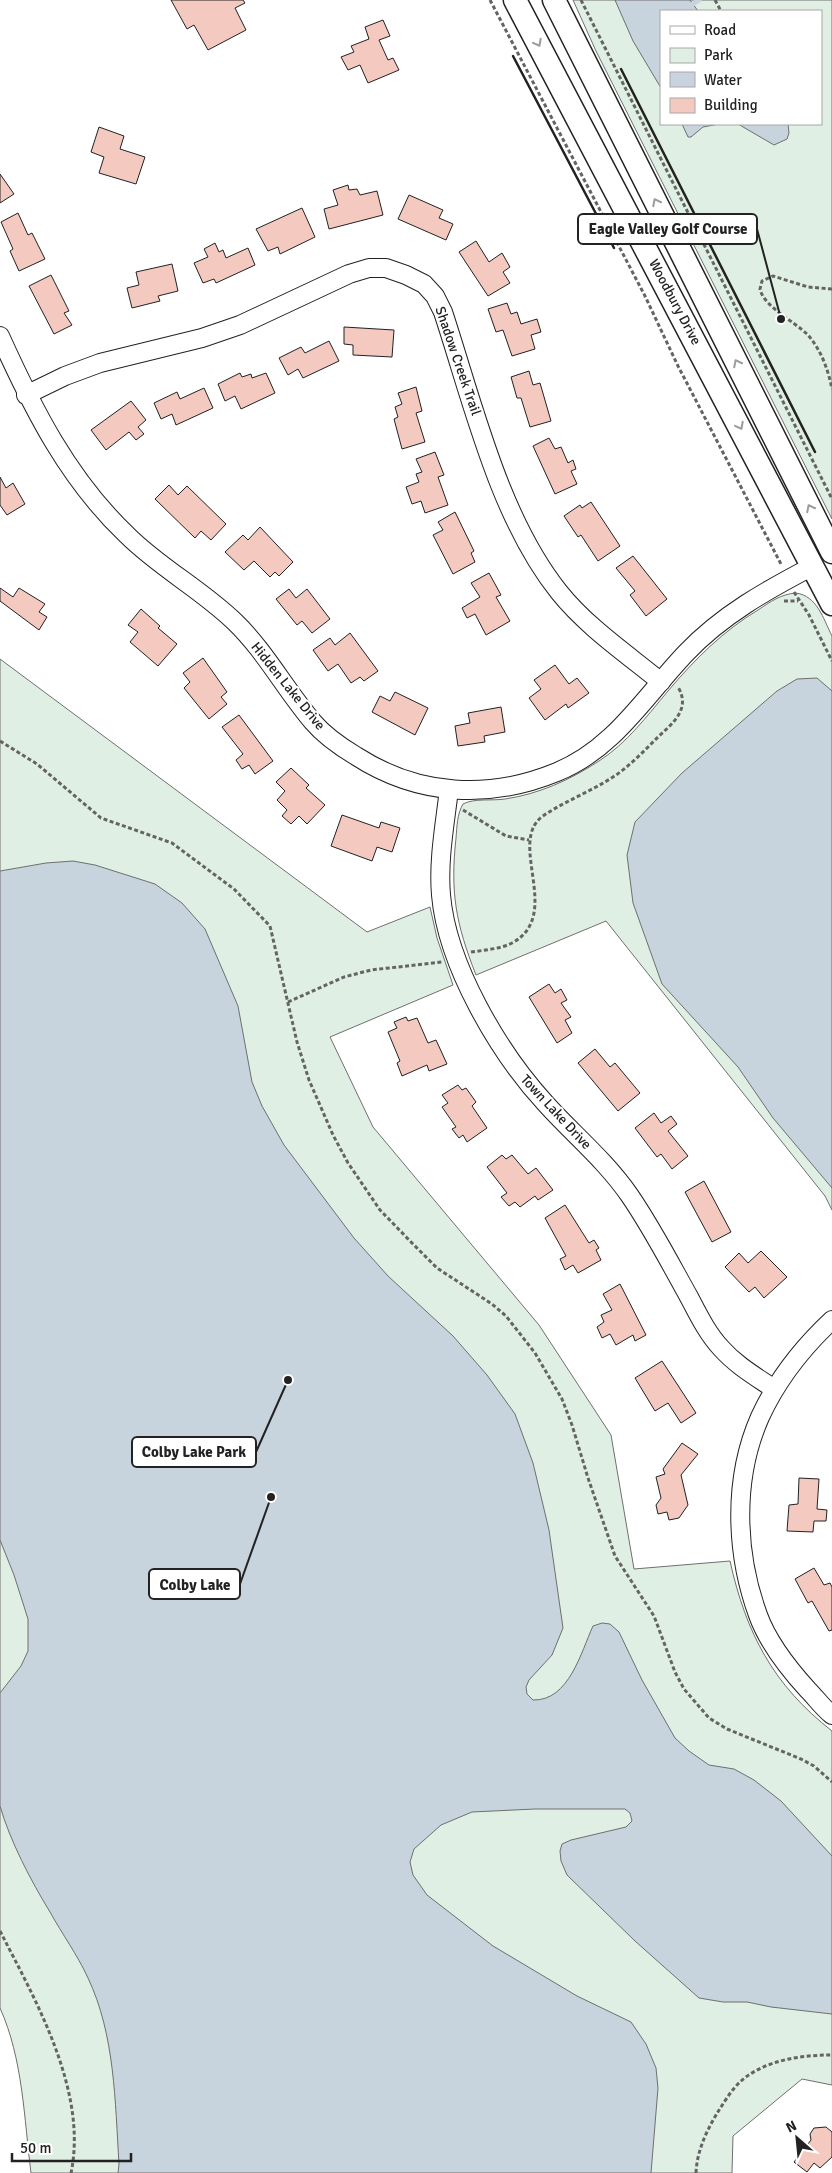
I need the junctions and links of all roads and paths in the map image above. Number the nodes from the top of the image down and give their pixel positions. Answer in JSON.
{"nodes":[{"id":1,"x":490,"y":0,"type":"edge"},
{"id":2,"x":515,"y":0,"type":"edge"},
{"id":3,"x":554,"y":0,"type":"edge"},
{"id":4,"x":581,"y":0,"type":"edge"},
{"id":5,"x":832,"y":289,"type":"edge"},
{"id":6,"x":0,"y":336,"type":"edge"},
{"id":7,"x":832,"y":389,"type":"edge"},
{"id":8,"x":26,"y":395,"type":"junction"},
{"id":9,"x":832,"y":499,"type":"edge"},
{"id":10,"x":832,"y":552,"type":"edge"},
{"id":11,"x":778,"y":559,"type":"dead end"},
{"id":12,"x":813,"y":566,"type":"junction"},
{"id":13,"x":779,"y":602,"type":"dead end"},
{"id":14,"x":832,"y":604,"type":"edge"},
{"id":15,"x":832,"y":661,"type":"edge"},
{"id":16,"x":672,"y":681,"type":"junction"},
{"id":17,"x":0,"y":741,"type":"edge"},
{"id":18,"x":449,"y":789,"type":"junction"},
{"id":19,"x":530,"y":840,"type":"junction"},
{"id":20,"x":471,"y":952,"type":"dead end"},
{"id":21,"x":440,"y":962,"type":"dead end"},
{"id":22,"x":288,"y":1002,"type":"junction"},
{"id":23,"x":832,"y":1320,"type":"edge"},
{"id":24,"x":774,"y":1389,"type":"junction"},
{"id":25,"x":832,"y":1715,"type":"edge"},
{"id":26,"x":832,"y":1782,"type":"edge"},
{"id":27,"x":0,"y":1931,"type":"edge"},
{"id":28,"x":832,"y":2056,"type":"edge"},
{"id":29,"x":71,"y":2173,"type":"edge"},
{"id":30,"x":696,"y":2173,"type":"edge"}],
"edges":[{"from":1,"to":11,"type":"path"},
{"from":2,"to":12,"type":"main road","name":"Woodbury Drive","one_way":true},
{"from":10,"to":3,"type":"main road","name":"Woodbury Drive","one_way":true},
{"from":4,"to":9,"type":"path"},
{"from":5,"to":7,"type":"path"},
{"from":6,"to":8,"type":"street","name":"Hidden Lake Drive"},
{"from":8,"to":16,"type":"street","name":"Shadow Creek Trail"},
{"from":8,"to":18,"type":"street","name":"Hidden Lake Drive"},
{"from":12,"to":14,"type":"main road","name":"Woodbury Drive"},
{"from":12,"to":16,"type":"street","name":"Hidden Lake Drive"},
{"from":13,"to":15,"type":"path"},
{"from":16,"to":18,"type":"street","name":"Hidden Lake Drive"},
{"from":16,"to":19,"type":"path"},
{"from":17,"to":22,"type":"path"},
{"from":18,"to":19,"type":"path"},
{"from":18,"to":24,"type":"street","name":"Town Lake Drive"},
{"from":19,"to":20,"type":"path"},
{"from":21,"to":22,"type":"path"},
{"from":22,"to":26,"type":"path"},
{"from":23,"to":24,"type":"street"},
{"from":24,"to":25,"type":"street"},
{"from":27,"to":29,"type":"path"},
{"from":28,"to":30,"type":"path"}]}
